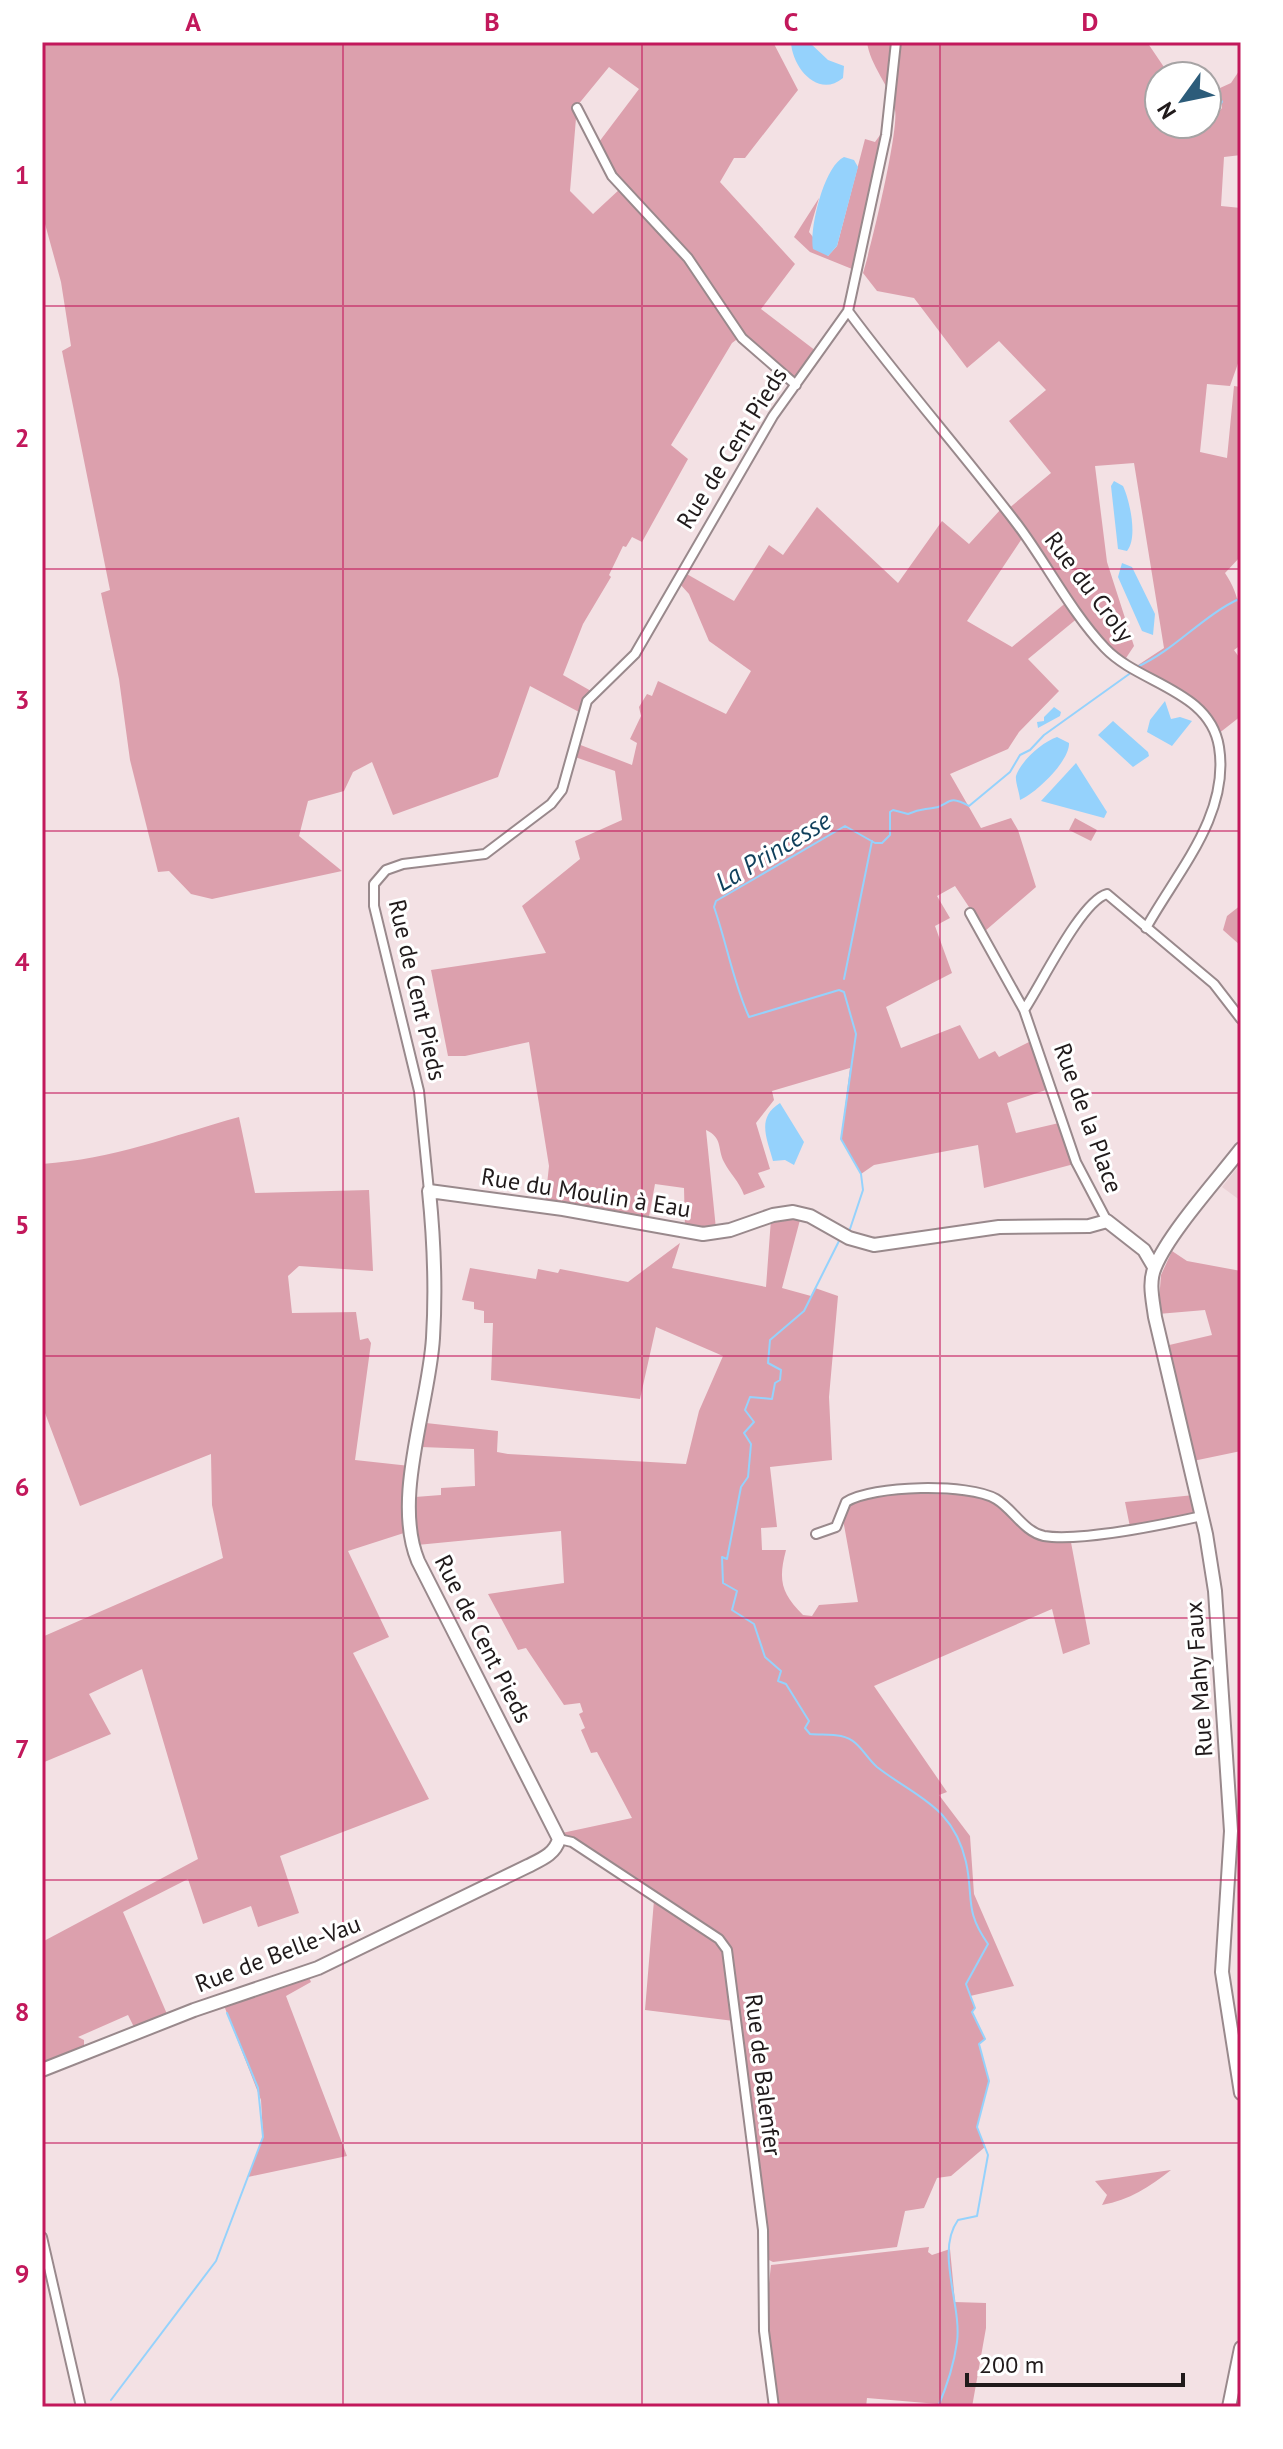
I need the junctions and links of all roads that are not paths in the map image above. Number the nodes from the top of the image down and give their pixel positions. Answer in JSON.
{"nodes":[{"id":1,"x":896,"y":42,"type":"edge"},
{"id":2,"x":577,"y":108,"type":"dead end"},
{"id":3,"x":848,"y":311,"type":"junction"},
{"id":4,"x":796,"y":385,"type":"junction"},
{"id":5,"x":970,"y":913,"type":"dead end"},
{"id":6,"x":1146,"y":928,"type":"junction"},
{"id":7,"x":1024,"y":1010,"type":"junction"},
{"id":8,"x":1241,"y":1019,"type":"edge"},
{"id":9,"x":1241,"y":1149,"type":"edge"},
{"id":10,"x":429,"y":1191,"type":"junction"},
{"id":11,"x":1107,"y":1221,"type":"junction"},
{"id":12,"x":1154,"y":1267,"type":"junction"},
{"id":13,"x":1202,"y":1516,"type":"junction"},
{"id":14,"x":816,"y":1534,"type":"dead end"},
{"id":15,"x":559,"y":1839,"type":"junction"},
{"id":16,"x":42,"y":2070,"type":"edge"},
{"id":17,"x":1241,"y":2093,"type":"edge"},
{"id":18,"x":42,"y":2237,"type":"edge"},
{"id":19,"x":1241,"y":2348,"type":"edge"},
{"id":20,"x":81,"y":2407,"type":"edge"},
{"id":21,"x":774,"y":2407,"type":"edge"},
{"id":22,"x":1229,"y":2407,"type":"edge"}],
"edges":[{"from":1,"to":3,"type":"street","name":"Rue de Cent Pieds"},
{"from":2,"to":4,"type":"street"},
{"from":3,"to":4,"type":"street","name":"Rue de Cent Pieds"},
{"from":3,"to":6,"type":"street","name":"Rue du Croly"},
{"from":4,"to":10,"type":"street","name":"Rue de Cent Pieds"},
{"from":5,"to":7,"type":"street","name":"Rue de la Place"},
{"from":6,"to":7,"type":"street"},
{"from":6,"to":8,"type":"street"},
{"from":7,"to":11,"type":"street","name":"Rue de la Place"},
{"from":9,"to":12,"type":"street"},
{"from":10,"to":11,"type":"street","name":"Rue du Moulin à Eau"},
{"from":10,"to":15,"type":"street","name":"Rue de Cent Pieds"},
{"from":11,"to":12,"type":"street","name":"Rue de la Place"},
{"from":12,"to":13,"type":"street","name":"Rue Mahy Faux"},
{"from":13,"to":14,"type":"street"},
{"from":13,"to":17,"type":"street","name":"Rue Mahy Faux"},
{"from":15,"to":16,"type":"street","name":"Rue de Belle-Vau"},
{"from":15,"to":21,"type":"street","name":"Rue de Balenfer"},
{"from":18,"to":20,"type":"street"},
{"from":19,"to":22,"type":"street"}]}
